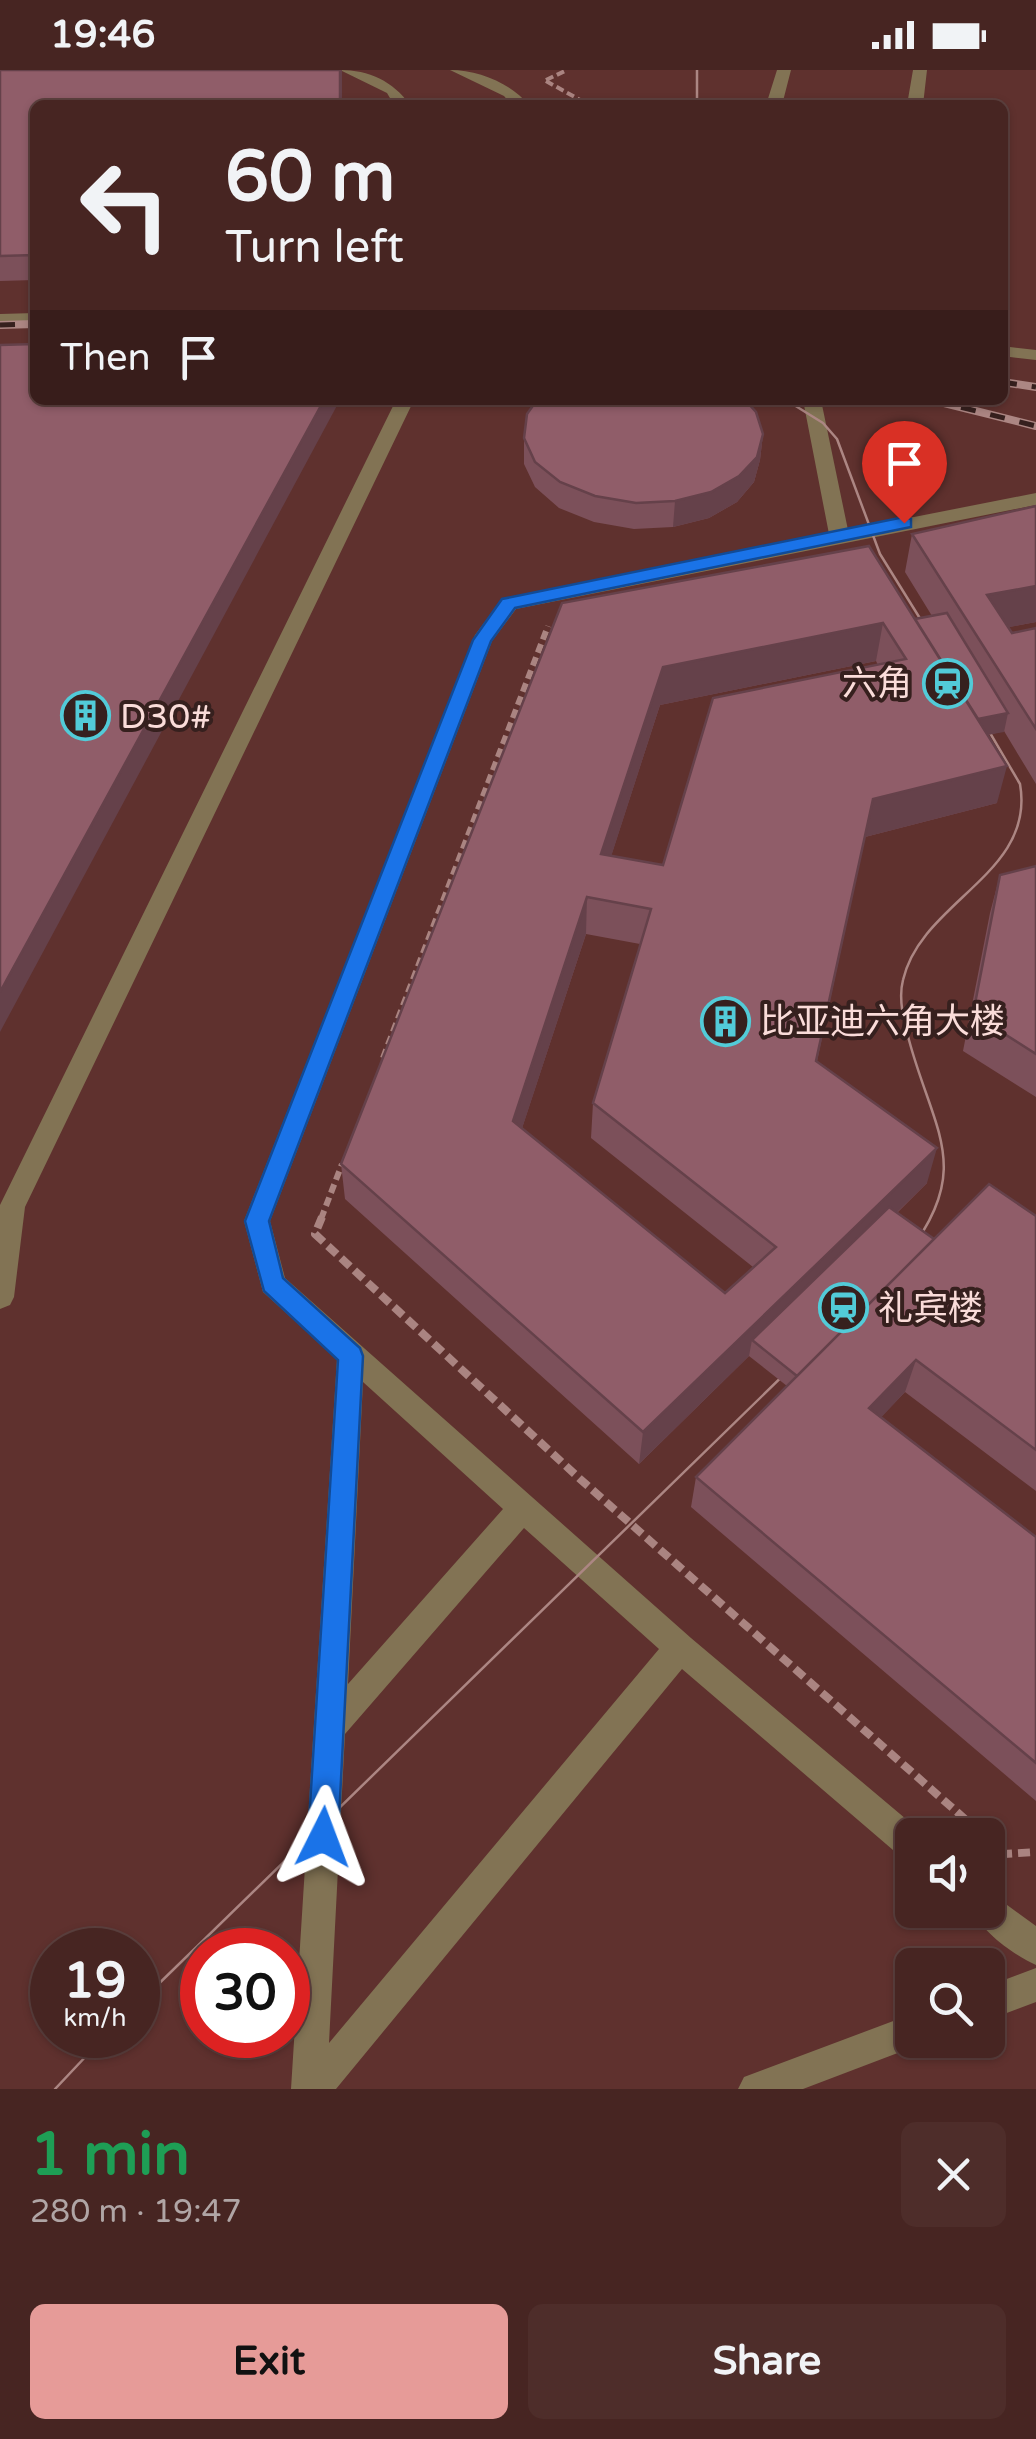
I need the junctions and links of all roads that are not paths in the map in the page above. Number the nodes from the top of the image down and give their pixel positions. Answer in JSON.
{"nodes":[{"id":1,"x":347,"y":70,"type":"edge"},
{"id":2,"x":456,"y":70,"type":"edge"},
{"id":3,"x":784,"y":70,"type":"edge"},
{"id":4,"x":920,"y":70,"type":"edge"},
{"id":5,"x":399,"y":100,"type":"edge"},
{"id":6,"x":516,"y":100,"type":"edge"},
{"id":7,"x":775,"y":100,"type":"edge"},
{"id":8,"x":916,"y":100,"type":"edge"},
{"id":9,"x":30,"y":318,"type":"edge"},
{"id":10,"x":0,"y":319,"type":"edge"},
{"id":11,"x":1008,"y":352,"type":"edge"},
{"id":12,"x":1036,"y":355,"type":"edge"},
{"id":13,"x":403,"y":405,"type":"edge"},
{"id":14,"x":813,"y":405,"type":"edge"},
{"id":15,"x":1036,"y":498,"type":"edge"},
{"id":16,"x":839,"y":535,"type":"junction"},
{"id":17,"x":6,"y":1207,"type":"edge"},
{"id":18,"x":0,"y":1297,"type":"edge"},
{"id":19,"x":351,"y":1356,"type":"junction"},
{"id":20,"x":523,"y":1508,"type":"junction"},
{"id":21,"x":680,"y":1648,"type":"junction"},
{"id":22,"x":329,"y":1729,"type":"junction"},
{"id":23,"x":895,"y":1830,"type":"edge"},
{"id":24,"x":1005,"y":1922,"type":"edge"},
{"id":25,"x":1036,"y":1948,"type":"edge"},
{"id":26,"x":1036,"y":1985,"type":"edge"},
{"id":27,"x":1005,"y":1997,"type":"edge"},
{"id":28,"x":895,"y":2037,"type":"edge"},
{"id":29,"x":311,"y":2089,"type":"edge"},
{"id":30,"x":756,"y":2089,"type":"edge"}],
"edges":[{"from":1,"to":5,"type":"street"},
{"from":2,"to":6,"type":"street"},
{"from":3,"to":7,"type":"street"},
{"from":4,"to":8,"type":"street"},
{"from":9,"to":10,"type":"street"},
{"from":11,"to":12,"type":"street"},
{"from":13,"to":17,"type":"street"},
{"from":14,"to":16,"type":"street"},
{"from":15,"to":16,"type":"street"},
{"from":16,"to":19,"type":"street"},
{"from":17,"to":18,"type":"street"},
{"from":19,"to":20,"type":"street"},
{"from":19,"to":22,"type":"street"},
{"from":20,"to":21,"type":"street"},
{"from":20,"to":22,"type":"street"},
{"from":21,"to":23,"type":"street"},
{"from":21,"to":29,"type":"street"},
{"from":22,"to":29,"type":"street"},
{"from":24,"to":25,"type":"street"},
{"from":26,"to":27,"type":"street"},
{"from":28,"to":30,"type":"street"}]}
